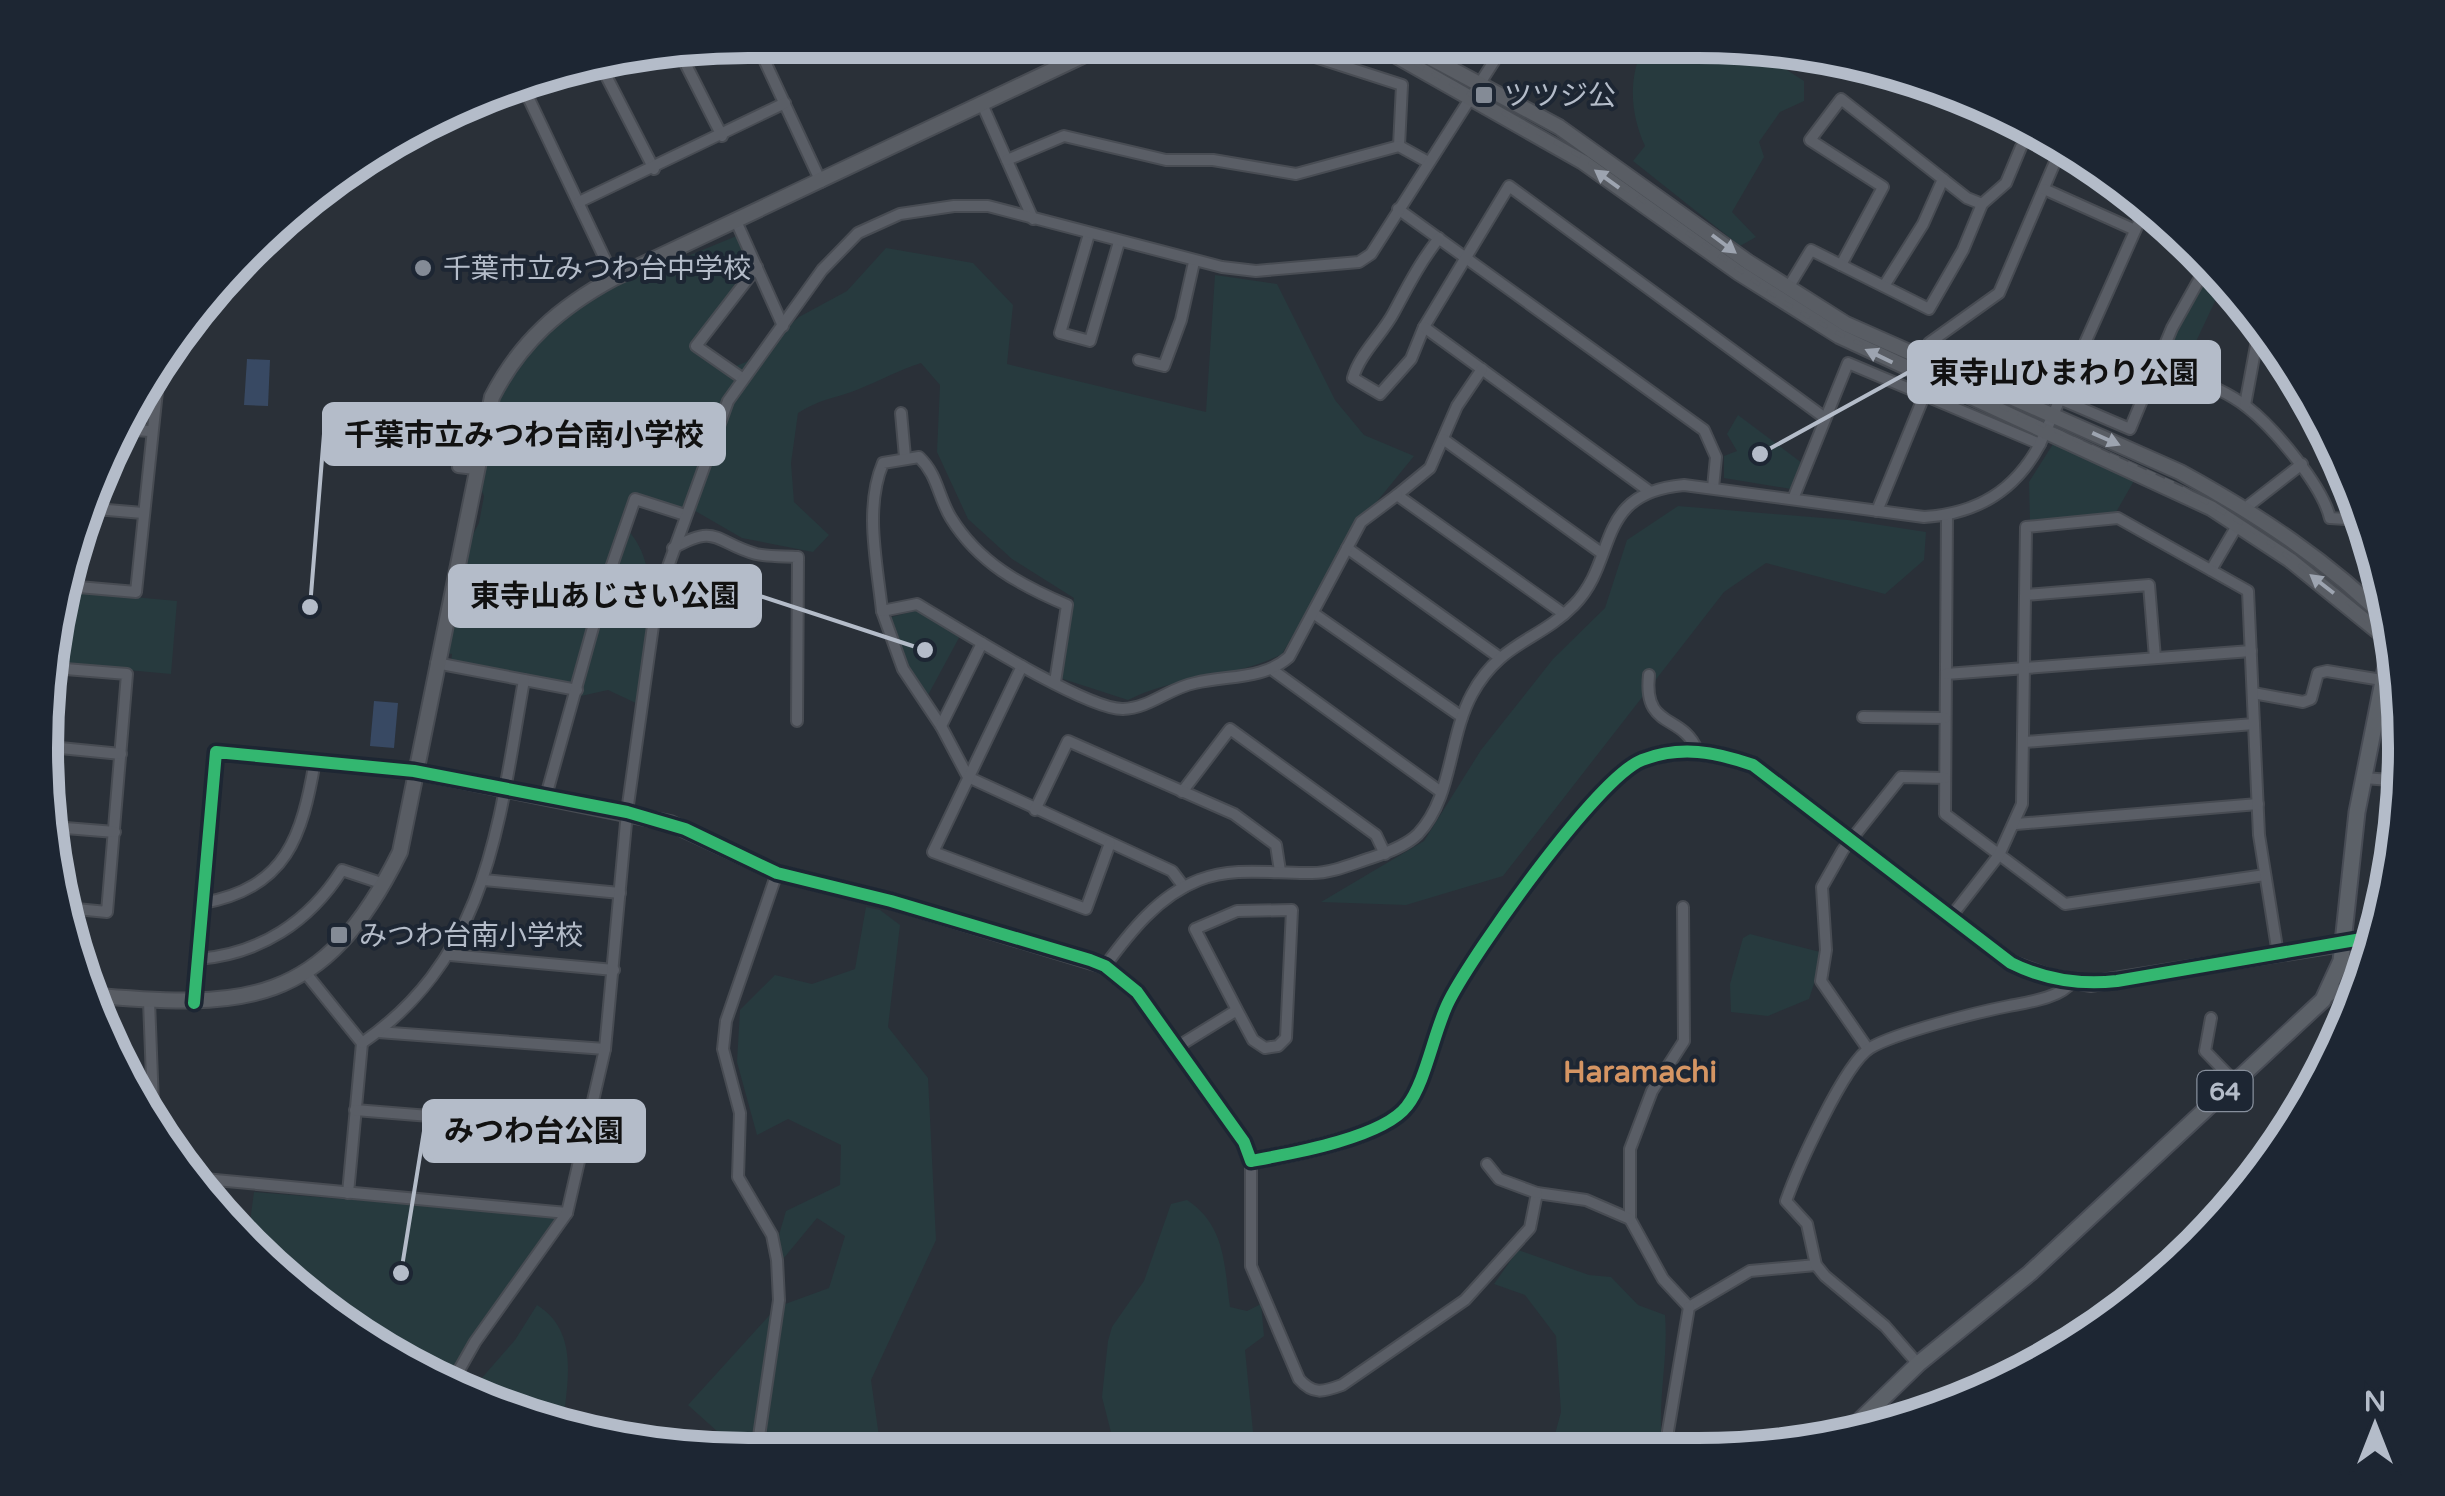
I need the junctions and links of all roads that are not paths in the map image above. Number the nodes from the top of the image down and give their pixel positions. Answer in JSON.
{"nodes":[{"id":1,"x":764,"y":58,"type":"edge"},
{"id":2,"x":1078,"y":58,"type":"edge"},
{"id":3,"x":1318,"y":58,"type":"edge"},
{"id":4,"x":1405,"y":58,"type":"edge"},
{"id":5,"x":1426,"y":58,"type":"edge"},
{"id":6,"x":1497,"y":58,"type":"edge"},
{"id":7,"x":684,"y":61,"type":"edge"},
{"id":8,"x":605,"y":73,"type":"edge"},
{"id":9,"x":1475,"y":90,"type":"junction"},
{"id":10,"x":527,"y":94,"type":"edge"},
{"id":11,"x":785,"y":103,"type":"junction"},
{"id":12,"x":982,"y":104,"type":"junction"},
{"id":13,"x":722,"y":136,"type":"junction"},
{"id":14,"x":1399,"y":146,"type":"junction"},
{"id":15,"x":2020,"y":146,"type":"dead end"},
{"id":16,"x":2057,"y":159,"type":"edge"},
{"id":17,"x":1007,"y":160,"type":"junction"},
{"id":18,"x":1428,"y":162,"type":"junction"},
{"id":19,"x":654,"y":169,"type":"junction"},
{"id":20,"x":1944,"y":179,"type":"junction"},
{"id":21,"x":822,"y":182,"type":"junction"},
{"id":22,"x":2044,"y":189,"type":"junction"},
{"id":23,"x":579,"y":202,"type":"junction"},
{"id":24,"x":1982,"y":204,"type":"junction"},
{"id":25,"x":1398,"y":209,"type":"junction"},
{"id":26,"x":1033,"y":218,"type":"junction"},
{"id":27,"x":2140,"y":219,"type":"edge"},
{"id":28,"x":736,"y":222,"type":"junction"},
{"id":29,"x":2136,"y":230,"type":"junction"},
{"id":30,"x":1088,"y":234,"type":"junction"},
{"id":31,"x":1439,"y":238,"type":"junction"},
{"id":32,"x":1119,"y":242,"type":"junction"},
{"id":33,"x":1466,"y":257,"type":"junction"},
{"id":34,"x":1194,"y":262,"type":"junction"},
{"id":35,"x":1842,"y":266,"type":"junction"},
{"id":36,"x":757,"y":267,"type":"junction"},
{"id":37,"x":2201,"y":277,"type":"edge"},
{"id":38,"x":614,"y":278,"type":"junction"},
{"id":39,"x":1884,"y":286,"type":"junction"},
{"id":40,"x":1788,"y":288,"type":"junction"},
{"id":41,"x":782,"y":326,"type":"junction"},
{"id":42,"x":1424,"y":327,"type":"junction"},
{"id":43,"x":2256,"y":344,"type":"edge"},
{"id":44,"x":1139,"y":360,"type":"dead end"},
{"id":45,"x":2156,"y":362,"type":"junction"},
{"id":46,"x":1482,"y":369,"type":"junction"},
{"id":47,"x":742,"y":378,"type":"junction"},
{"id":48,"x":1924,"y":396,"type":"junction"},
{"id":49,"x":152,"y":399,"type":"edge"},
{"id":50,"x":2060,"y":399,"type":"junction"},
{"id":51,"x":2245,"y":405,"type":"junction"},
{"id":52,"x":901,"y":413,"type":"dead end"},
{"id":53,"x":1825,"y":418,"type":"junction"},
{"id":54,"x":2049,"y":422,"type":"junction"},
{"id":55,"x":136,"y":430,"type":"edge"},
{"id":56,"x":149,"y":431,"type":"junction"},
{"id":57,"x":1444,"y":439,"type":"junction"},
{"id":58,"x":2040,"y":444,"type":"junction"},
{"id":59,"x":905,"y":457,"type":"junction"},
{"id":60,"x":2302,"y":464,"type":"junction"},
{"id":61,"x":458,"y":466,"type":"dead end"},
{"id":62,"x":475,"y":469,"type":"junction"},
{"id":63,"x":1713,"y":488,"type":"junction"},
{"id":64,"x":1649,"y":491,"type":"junction"},
{"id":65,"x":1397,"y":495,"type":"junction"},
{"id":66,"x":1793,"y":499,"type":"junction"},
{"id":67,"x":2244,"y":508,"type":"junction"},
{"id":68,"x":100,"y":509,"type":"edge"},
{"id":69,"x":1877,"y":511,"type":"junction"},
{"id":70,"x":143,"y":513,"type":"junction"},
{"id":71,"x":685,"y":514,"type":"junction"},
{"id":72,"x":1948,"y":515,"type":"junction"},
{"id":73,"x":2348,"y":519,"type":"edge"},
{"id":74,"x":2238,"y":524,"type":"junction"},
{"id":75,"x":1347,"y":548,"type":"junction"},
{"id":76,"x":672,"y":549,"type":"junction"},
{"id":77,"x":1600,"y":552,"type":"junction"},
{"id":78,"x":2211,"y":570,"type":"junction"},
{"id":79,"x":77,"y":587,"type":"edge"},
{"id":80,"x":2026,"y":594,"type":"junction"},
{"id":81,"x":882,"y":610,"type":"junction"},
{"id":82,"x":2374,"y":611,"type":"edge"},
{"id":83,"x":1314,"y":613,"type":"junction"},
{"id":84,"x":1564,"y":614,"type":"junction"},
{"id":85,"x":2376,"y":624,"type":"edge"},
{"id":86,"x":982,"y":642,"type":"junction"},
{"id":87,"x":2251,"y":650,"type":"junction"},
{"id":88,"x":1499,"y":656,"type":"junction"},
{"id":89,"x":2155,"y":658,"type":"junction"},
{"id":90,"x":436,"y":663,"type":"junction"},
{"id":91,"x":1022,"y":666,"type":"junction"},
{"id":92,"x":2025,"y":668,"type":"junction"},
{"id":93,"x":62,"y":669,"type":"edge"},
{"id":94,"x":1274,"y":671,"type":"junction"},
{"id":95,"x":1649,"y":674,"type":"dead end"},
{"id":96,"x":1946,"y":674,"type":"junction"},
{"id":97,"x":524,"y":680,"type":"junction"},
{"id":98,"x":1055,"y":682,"type":"junction"},
{"id":99,"x":2384,"y":682,"type":"edge"},
{"id":100,"x":577,"y":690,"type":"junction"},
{"id":101,"x":2253,"y":694,"type":"junction"},
{"id":102,"x":2386,"y":701,"type":"edge"},
{"id":103,"x":1462,"y":718,"type":"junction"},
{"id":104,"x":1863,"y":718,"type":"dead end"},
{"id":105,"x":1945,"y":718,"type":"junction"},
{"id":106,"x":798,"y":721,"type":"dead end"},
{"id":107,"x":2254,"y":724,"type":"junction"},
{"id":108,"x":941,"y":726,"type":"junction"},
{"id":109,"x":2025,"y":742,"type":"junction"},
{"id":110,"x":58,"y":748,"type":"edge"},
{"id":111,"x":1697,"y":750,"type":"junction"},
{"id":112,"x":122,"y":754,"type":"junction"},
{"id":113,"x":315,"y":761,"type":"junction"},
{"id":114,"x":414,"y":771,"type":"junction"},
{"id":115,"x":968,"y":777,"type":"junction"},
{"id":116,"x":1945,"y":778,"type":"junction"},
{"id":117,"x":2364,"y":778,"type":"junction"},
{"id":118,"x":2387,"y":780,"type":"edge"},
{"id":119,"x":505,"y":788,"type":"junction"},
{"id":120,"x":1182,"y":792,"type":"junction"},
{"id":121,"x":1441,"y":792,"type":"junction"},
{"id":122,"x":546,"y":796,"type":"junction"},
{"id":123,"x":2258,"y":804,"type":"junction"},
{"id":124,"x":1035,"y":810,"type":"junction"},
{"id":125,"x":627,"y":812,"type":"junction"},
{"id":126,"x":2016,"y":824,"type":"junction"},
{"id":127,"x":62,"y":828,"type":"edge"},
{"id":128,"x":115,"y":832,"type":"junction"},
{"id":129,"x":1850,"y":841,"type":"junction"},
{"id":130,"x":1110,"y":843,"type":"junction"},
{"id":131,"x":1385,"y":854,"type":"junction"},
{"id":132,"x":1999,"y":855,"type":"junction"},
{"id":133,"x":1280,"y":871,"type":"junction"},
{"id":134,"x":777,"y":873,"type":"junction"},
{"id":135,"x":2265,"y":874,"type":"junction"},
{"id":136,"x":484,"y":880,"type":"junction"},
{"id":137,"x":384,"y":884,"type":"junction"},
{"id":138,"x":1184,"y":887,"type":"junction"},
{"id":139,"x":620,"y":892,"type":"junction"},
{"id":140,"x":203,"y":903,"type":"junction"},
{"id":141,"x":1683,"y":907,"type":"dead end"},
{"id":142,"x":77,"y":909,"type":"edge"},
{"id":143,"x":1950,"y":918,"type":"junction"},
{"id":144,"x":2360,"y":940,"type":"edge"},
{"id":145,"x":2342,"y":944,"type":"junction"},
{"id":146,"x":2278,"y":954,"type":"junction"},
{"id":147,"x":450,"y":955,"type":"junction"},
{"id":148,"x":198,"y":959,"type":"junction"},
{"id":149,"x":1105,"y":966,"type":"junction"},
{"id":150,"x":614,"y":970,"type":"junction"},
{"id":151,"x":304,"y":971,"type":"junction"},
{"id":152,"x":2072,"y":982,"type":"junction"},
{"id":153,"x":2344,"y":988,"type":"edge"},
{"id":154,"x":104,"y":997,"type":"edge"},
{"id":155,"x":2323,"y":1000,"type":"junction"},
{"id":156,"x":148,"y":1001,"type":"junction"},
{"id":157,"x":194,"y":1003,"type":"junction"},
{"id":158,"x":1237,"y":1010,"type":"junction"},
{"id":159,"x":2211,"y":1018,"type":"dead end"},
{"id":160,"x":378,"y":1032,"type":"junction"},
{"id":161,"x":362,"y":1043,"type":"junction"},
{"id":162,"x":1177,"y":1046,"type":"junction"},
{"id":163,"x":604,"y":1048,"type":"junction"},
{"id":164,"x":1868,"y":1048,"type":"junction"},
{"id":165,"x":2235,"y":1082,"type":"junction"},
{"id":166,"x":152,"y":1097,"type":"edge"},
{"id":167,"x":356,"y":1110,"type":"junction"},
{"id":168,"x":588,"y":1128,"type":"junction"},
{"id":169,"x":1251,"y":1161,"type":"junction"},
{"id":170,"x":1487,"y":1164,"type":"dead end"},
{"id":171,"x":210,"y":1180,"type":"edge"},
{"id":172,"x":348,"y":1193,"type":"junction"},
{"id":173,"x":1537,"y":1193,"type":"junction"},
{"id":174,"x":567,"y":1213,"type":"junction"},
{"id":175,"x":1630,"y":1219,"type":"junction"},
{"id":176,"x":1816,"y":1265,"type":"junction"},
{"id":177,"x":1689,"y":1307,"type":"junction"},
{"id":178,"x":1918,"y":1364,"type":"junction"},
{"id":179,"x":456,"y":1373,"type":"edge"},
{"id":180,"x":1862,"y":1418,"type":"edge"},
{"id":181,"x":758,"y":1438,"type":"edge"},
{"id":182,"x":1668,"y":1438,"type":"edge"}],
"edges":[{"from":1,"to":11,"type":"street"},
{"from":2,"to":12,"type":"street"},
{"from":3,"to":14,"type":"street"},
{"from":4,"to":9,"type":"street"},
{"from":5,"to":9,"type":"street"},
{"from":6,"to":9,"type":"street"},
{"from":7,"to":13,"type":"street"},
{"from":8,"to":19,"type":"street"},
{"from":9,"to":18,"type":"street"},
{"from":9,"to":40,"type":"street","one_way":true},
{"from":54,"to":9,"type":"street","one_way":true},
{"from":10,"to":23,"type":"street"},
{"from":11,"to":13,"type":"street"},
{"from":11,"to":21,"type":"street"},
{"from":12,"to":17,"type":"street"},
{"from":12,"to":21,"type":"street"},
{"from":13,"to":19,"type":"street"},
{"from":14,"to":17,"type":"street"},
{"from":14,"to":18,"type":"street"},
{"from":15,"to":24,"type":"street"},
{"from":16,"to":22,"type":"street"},
{"from":17,"to":26,"type":"street"},
{"from":18,"to":25,"type":"street"},
{"from":19,"to":23,"type":"street"},
{"from":20,"to":24,"type":"street"},
{"from":20,"to":35,"type":"street"},
{"from":20,"to":39,"type":"street"},
{"from":21,"to":28,"type":"street"},
{"from":22,"to":29,"type":"street"},
{"from":22,"to":50,"type":"street"},
{"from":23,"to":38,"type":"street"},
{"from":24,"to":39,"type":"street"},
{"from":25,"to":31,"type":"street"},
{"from":25,"to":34,"type":"street"},
{"from":26,"to":30,"type":"street"},
{"from":26,"to":41,"type":"street"},
{"from":27,"to":29,"type":"street"},
{"from":28,"to":36,"type":"street"},
{"from":28,"to":38,"type":"street"},
{"from":29,"to":50,"type":"street"},
{"from":30,"to":32,"type":"street"},
{"from":30,"to":32,"type":"street"},
{"from":31,"to":33,"type":"street"},
{"from":31,"to":42,"type":"street"},
{"from":32,"to":34,"type":"street"},
{"from":33,"to":42,"type":"street"},
{"from":33,"to":53,"type":"street"},
{"from":33,"to":63,"type":"street"},
{"from":34,"to":44,"type":"street"},
{"from":35,"to":39,"type":"street"},
{"from":35,"to":40,"type":"street"},
{"from":36,"to":41,"type":"street"},
{"from":36,"to":47,"type":"street"},
{"from":37,"to":45,"type":"street"},
{"from":38,"to":62,"type":"street"},
{"from":40,"to":54,"type":"street"},
{"from":41,"to":47,"type":"street"},
{"from":42,"to":46,"type":"street"},
{"from":43,"to":51,"type":"street"},
{"from":45,"to":50,"type":"street"},
{"from":45,"to":51,"type":"street"},
{"from":46,"to":57,"type":"street"},
{"from":46,"to":64,"type":"street"},
{"from":47,"to":71,"type":"street"},
{"from":48,"to":53,"type":"street"},
{"from":48,"to":58,"type":"street"},
{"from":48,"to":69,"type":"street"},
{"from":49,"to":56,"type":"street"},
{"from":50,"to":54,"type":"street"},
{"from":51,"to":60,"type":"street"},
{"from":52,"to":59,"type":"street"},
{"from":53,"to":66,"type":"street"},
{"from":54,"to":58,"type":"street"},
{"from":54,"to":67,"type":"street","one_way":true},
{"from":54,"to":74,"type":"street"},
{"from":55,"to":56,"type":"street"},
{"from":56,"to":70,"type":"street"},
{"from":57,"to":65,"type":"street"},
{"from":57,"to":77,"type":"street"},
{"from":58,"to":72,"type":"street"},
{"from":59,"to":81,"type":"street"},
{"from":59,"to":98,"type":"street"},
{"from":60,"to":67,"type":"street"},
{"from":60,"to":73,"type":"street"},
{"from":61,"to":62,"type":"street"},
{"from":62,"to":90,"type":"street"},
{"from":63,"to":64,"type":"street"},
{"from":63,"to":66,"type":"street"},
{"from":64,"to":77,"type":"street"},
{"from":65,"to":75,"type":"street"},
{"from":65,"to":84,"type":"street"},
{"from":66,"to":69,"type":"street"},
{"from":67,"to":82,"type":"street"},
{"from":68,"to":70,"type":"street"},
{"from":69,"to":72,"type":"street"},
{"from":70,"to":79,"type":"street"},
{"from":71,"to":76,"type":"street"},
{"from":71,"to":100,"type":"street"},
{"from":72,"to":96,"type":"street"},
{"from":74,"to":78,"type":"street"},
{"from":85,"to":74,"type":"street","one_way":true},
{"from":75,"to":83,"type":"street"},
{"from":75,"to":88,"type":"street"},
{"from":76,"to":106,"type":"street"},
{"from":76,"to":125,"type":"street"},
{"from":77,"to":84,"type":"street"},
{"from":78,"to":80,"type":"street"},
{"from":78,"to":87,"type":"street"},
{"from":80,"to":89,"type":"street"},
{"from":80,"to":92,"type":"street"},
{"from":81,"to":86,"type":"street"},
{"from":81,"to":108,"type":"street"},
{"from":83,"to":94,"type":"street"},
{"from":83,"to":103,"type":"street"},
{"from":84,"to":88,"type":"street"},
{"from":86,"to":91,"type":"street"},
{"from":86,"to":108,"type":"street"},
{"from":87,"to":89,"type":"street"},
{"from":87,"to":101,"type":"street"},
{"from":88,"to":103,"type":"street"},
{"from":89,"to":92,"type":"street"},
{"from":90,"to":97,"type":"street"},
{"from":90,"to":114,"type":"street"},
{"from":91,"to":98,"type":"street"},
{"from":91,"to":115,"type":"street"},
{"from":92,"to":96,"type":"street"},
{"from":92,"to":109,"type":"street"},
{"from":93,"to":112,"type":"street"},
{"from":94,"to":98,"type":"street"},
{"from":94,"to":121,"type":"street"},
{"from":95,"to":111,"type":"street"},
{"from":96,"to":105,"type":"street"},
{"from":97,"to":100,"type":"street"},
{"from":97,"to":119,"type":"street"},
{"from":99,"to":101,"type":"street"},
{"from":100,"to":122,"type":"street"},
{"from":101,"to":107,"type":"street"},
{"from":102,"to":117,"type":"main road","number":"64"},
{"from":103,"to":121,"type":"street"},
{"from":104,"to":105,"type":"street"},
{"from":105,"to":116,"type":"street"},
{"from":107,"to":109,"type":"street"},
{"from":107,"to":123,"type":"street"},
{"from":108,"to":115,"type":"street"},
{"from":109,"to":126,"type":"street"},
{"from":110,"to":112,"type":"street"},
{"from":111,"to":129,"type":"street"},
{"from":111,"to":169,"type":"street"},
{"from":112,"to":128,"type":"street"},
{"from":113,"to":114,"type":"street"},
{"from":113,"to":140,"type":"street"},
{"from":113,"to":140,"type":"street"},
{"from":114,"to":119,"type":"street"},
{"from":114,"to":137,"type":"street"},
{"from":115,"to":124,"type":"street"},
{"from":115,"to":130,"type":"street"},
{"from":116,"to":129,"type":"street"},
{"from":116,"to":132,"type":"street"},
{"from":117,"to":118,"type":"street"},
{"from":117,"to":145,"type":"main road","number":"64"},
{"from":119,"to":122,"type":"street"},
{"from":119,"to":136,"type":"street"},
{"from":120,"to":124,"type":"street"},
{"from":120,"to":131,"type":"street"},
{"from":120,"to":133,"type":"street"},
{"from":121,"to":131,"type":"street"},
{"from":122,"to":125,"type":"street"},
{"from":123,"to":126,"type":"street"},
{"from":123,"to":135,"type":"street"},
{"from":124,"to":130,"type":"street"},
{"from":125,"to":134,"type":"street"},
{"from":125,"to":139,"type":"street"},
{"from":126,"to":132,"type":"street"},
{"from":127,"to":128,"type":"street"},
{"from":128,"to":142,"type":"street"},
{"from":129,"to":143,"type":"street"},
{"from":129,"to":164,"type":"street"},
{"from":130,"to":138,"type":"street"},
{"from":131,"to":133,"type":"street"},
{"from":132,"to":135,"type":"street"},
{"from":132,"to":143,"type":"street"},
{"from":133,"to":138,"type":"street"},
{"from":134,"to":149,"type":"street"},
{"from":134,"to":181,"type":"street"},
{"from":135,"to":146,"type":"street"},
{"from":136,"to":139,"type":"street"},
{"from":136,"to":147,"type":"street"},
{"from":137,"to":148,"type":"street"},
{"from":137,"to":151,"type":"street"},
{"from":138,"to":149,"type":"street"},
{"from":139,"to":150,"type":"street"},
{"from":140,"to":148,"type":"street"},
{"from":141,"to":175,"type":"street"},
{"from":143,"to":152,"type":"street"},
{"from":144,"to":145,"type":"street"},
{"from":145,"to":146,"type":"street"},
{"from":145,"to":155,"type":"main road","number":"64"},
{"from":146,"to":152,"type":"street"},
{"from":147,"to":150,"type":"street"},
{"from":147,"to":160,"type":"street"},
{"from":148,"to":157,"type":"street"},
{"from":149,"to":162,"type":"street"},
{"from":150,"to":163,"type":"street"},
{"from":151,"to":157,"type":"street"},
{"from":151,"to":161,"type":"street"},
{"from":152,"to":164,"type":"street"},
{"from":153,"to":155,"type":"street"},
{"from":154,"to":156,"type":"street"},
{"from":155,"to":165,"type":"main road","number":"64"},
{"from":156,"to":157,"type":"street"},
{"from":156,"to":166,"type":"street"},
{"from":158,"to":158,"type":"street"},
{"from":158,"to":162,"type":"street"},
{"from":159,"to":165,"type":"street"},
{"from":160,"to":161,"type":"street"},
{"from":160,"to":163,"type":"street"},
{"from":161,"to":167,"type":"street"},
{"from":162,"to":169,"type":"street"},
{"from":163,"to":168,"type":"street"},
{"from":164,"to":176,"type":"street"},
{"from":165,"to":178,"type":"main road","number":"64"},
{"from":167,"to":168,"type":"street"},
{"from":167,"to":172,"type":"street"},
{"from":168,"to":174,"type":"street"},
{"from":169,"to":173,"type":"street"},
{"from":170,"to":173,"type":"street"},
{"from":171,"to":172,"type":"street"},
{"from":172,"to":174,"type":"street"},
{"from":173,"to":175,"type":"street"},
{"from":174,"to":179,"type":"street"},
{"from":175,"to":177,"type":"street"},
{"from":176,"to":177,"type":"street"},
{"from":176,"to":178,"type":"street"},
{"from":177,"to":182,"type":"street"},
{"from":178,"to":180,"type":"main road","number":"64"}]}
